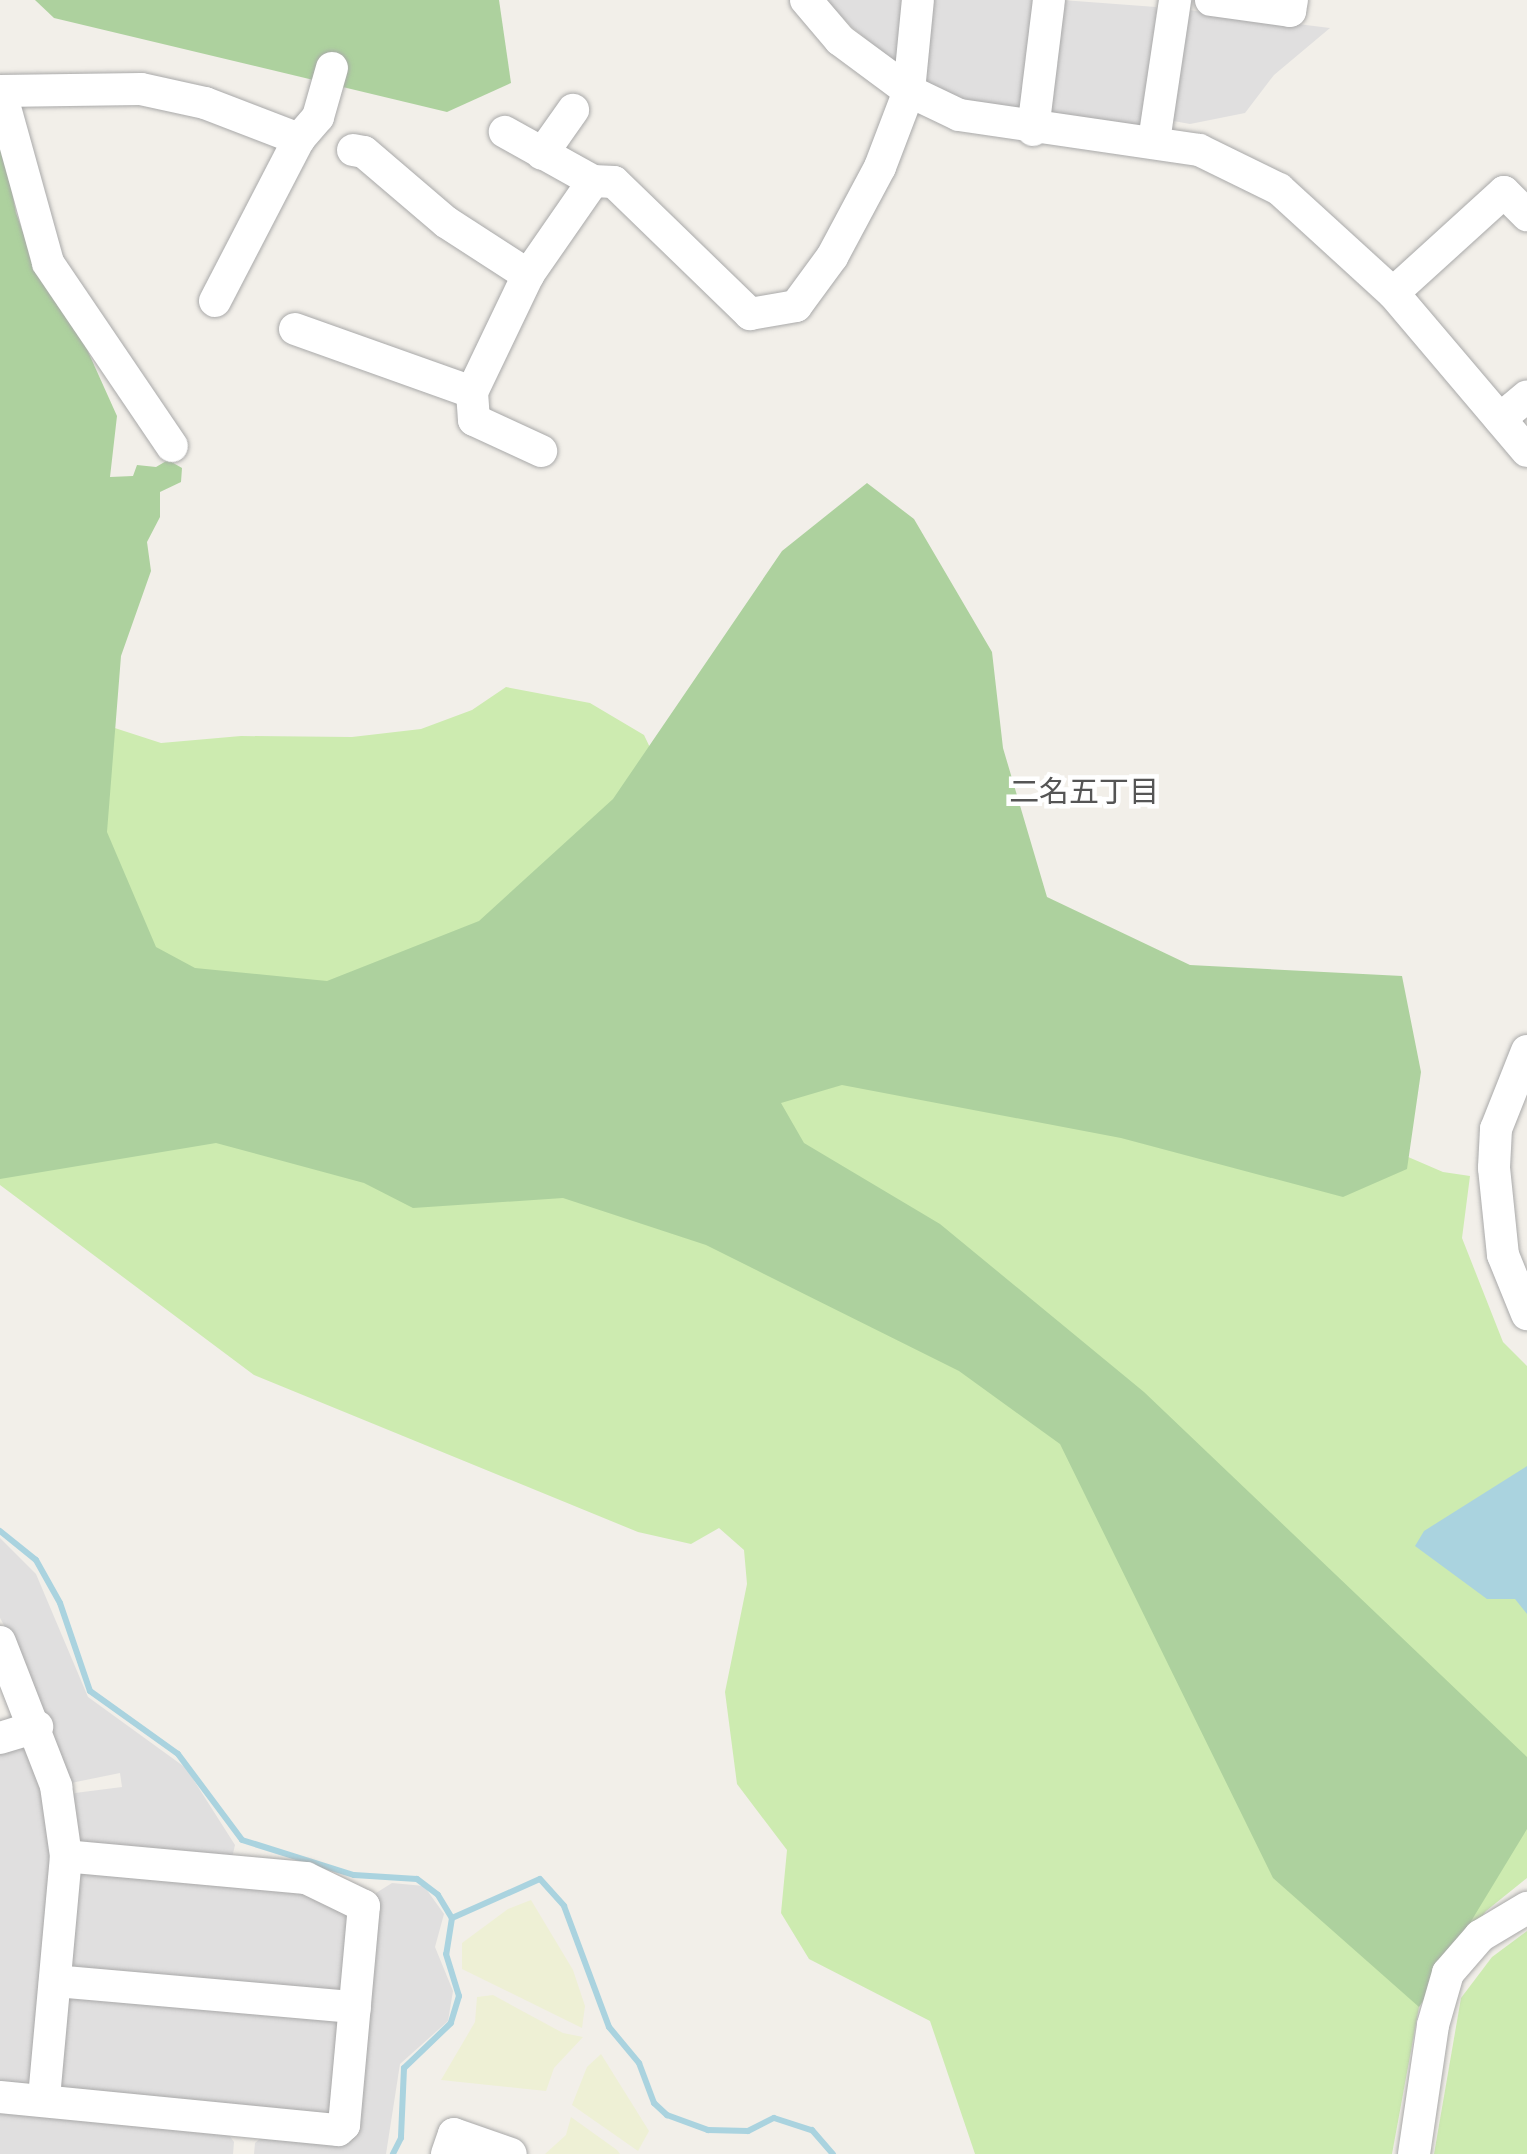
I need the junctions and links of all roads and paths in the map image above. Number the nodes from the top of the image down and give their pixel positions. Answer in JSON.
{"nodes":[{"id":1,"x":806,"y":0,"type":"edge"},
{"id":2,"x":918,"y":0,"type":"edge"},
{"id":3,"x":1048,"y":0,"type":"edge"},
{"id":4,"x":1175,"y":0,"type":"edge"},
{"id":5,"x":1211,"y":0,"type":"edge"},
{"id":6,"x":1292,"y":0,"type":"edge"},
{"id":7,"x":332,"y":68,"type":"dead end"},
{"id":8,"x":909,"y":90,"type":"junction"},
{"id":9,"x":1,"y":92,"type":"edge"},
{"id":10,"x":573,"y":110,"type":"dead end"},
{"id":11,"x":1033,"y":130,"type":"junction"},
{"id":12,"x":505,"y":132,"type":"dead end"},
{"id":13,"x":300,"y":140,"type":"junction"},
{"id":14,"x":1154,"y":141,"type":"junction"},
{"id":15,"x":353,"y":150,"type":"dead end"},
{"id":16,"x":542,"y":154,"type":"junction"},
{"id":17,"x":593,"y":181,"type":"junction"},
{"id":18,"x":1527,"y":215,"type":"edge"},
{"id":19,"x":528,"y":275,"type":"junction"},
{"id":20,"x":1393,"y":293,"type":"junction"},
{"id":21,"x":215,"y":301,"type":"dead end"},
{"id":22,"x":295,"y":330,"type":"dead end"},
{"id":23,"x":472,"y":392,"type":"junction"},
{"id":24,"x":1527,"y":396,"type":"edge"},
{"id":25,"x":1500,"y":419,"type":"junction"},
{"id":26,"x":172,"y":446,"type":"dead end"},
{"id":27,"x":1527,"y":450,"type":"edge"},
{"id":28,"x":541,"y":452,"type":"dead end"},
{"id":29,"x":1527,"y":1051,"type":"edge"},
{"id":30,"x":1527,"y":1314,"type":"edge"},
{"id":31,"x":0,"y":1642,"type":"edge"},
{"id":32,"x":37,"y":1727,"type":"junction"},
{"id":33,"x":0,"y":1738,"type":"edge"},
{"id":34,"x":66,"y":1856,"type":"junction"},
{"id":35,"x":1527,"y":1908,"type":"edge"},
{"id":36,"x":55,"y":1981,"type":"junction"},
{"id":37,"x":355,"y":2008,"type":"junction"},
{"id":38,"x":0,"y":2097,"type":"edge"},
{"id":39,"x":44,"y":2100,"type":"junction"},
{"id":40,"x":244,"y":2138,"type":"edge"},
{"id":41,"x":446,"y":2154,"type":"edge"},
{"id":42,"x":511,"y":2154,"type":"edge"},
{"id":43,"x":1414,"y":2154,"type":"edge"}],
"edges":[{"from":1,"to":8,"type":"street"},
{"from":2,"to":8,"type":"street"},
{"from":3,"to":11,"type":"street"},
{"from":4,"to":14,"type":"street"},
{"from":5,"to":6,"type":"street"},
{"from":7,"to":13,"type":"street"},
{"from":8,"to":11,"type":"street"},
{"from":8,"to":17,"type":"street"},
{"from":9,"to":13,"type":"street"},
{"from":9,"to":26,"type":"street"},
{"from":10,"to":16,"type":"street"},
{"from":11,"to":14,"type":"street"},
{"from":12,"to":16,"type":"street"},
{"from":13,"to":21,"type":"street"},
{"from":14,"to":20,"type":"street"},
{"from":15,"to":19,"type":"street"},
{"from":16,"to":17,"type":"street"},
{"from":17,"to":19,"type":"street"},
{"from":18,"to":20,"type":"street"},
{"from":19,"to":23,"type":"street"},
{"from":20,"to":25,"type":"street"},
{"from":22,"to":23,"type":"street"},
{"from":23,"to":28,"type":"street"},
{"from":24,"to":25,"type":"street"},
{"from":25,"to":27,"type":"street"},
{"from":29,"to":30,"type":"street"},
{"from":31,"to":32,"type":"street"},
{"from":32,"to":33,"type":"street"},
{"from":32,"to":34,"type":"street"},
{"from":34,"to":36,"type":"street"},
{"from":34,"to":37,"type":"street"},
{"from":35,"to":43,"type":"street"},
{"from":36,"to":37,"type":"street"},
{"from":36,"to":39,"type":"street"},
{"from":37,"to":40,"type":"street"},
{"from":38,"to":39,"type":"street"},
{"from":39,"to":40,"type":"street"},
{"from":41,"to":42,"type":"street"}]}
